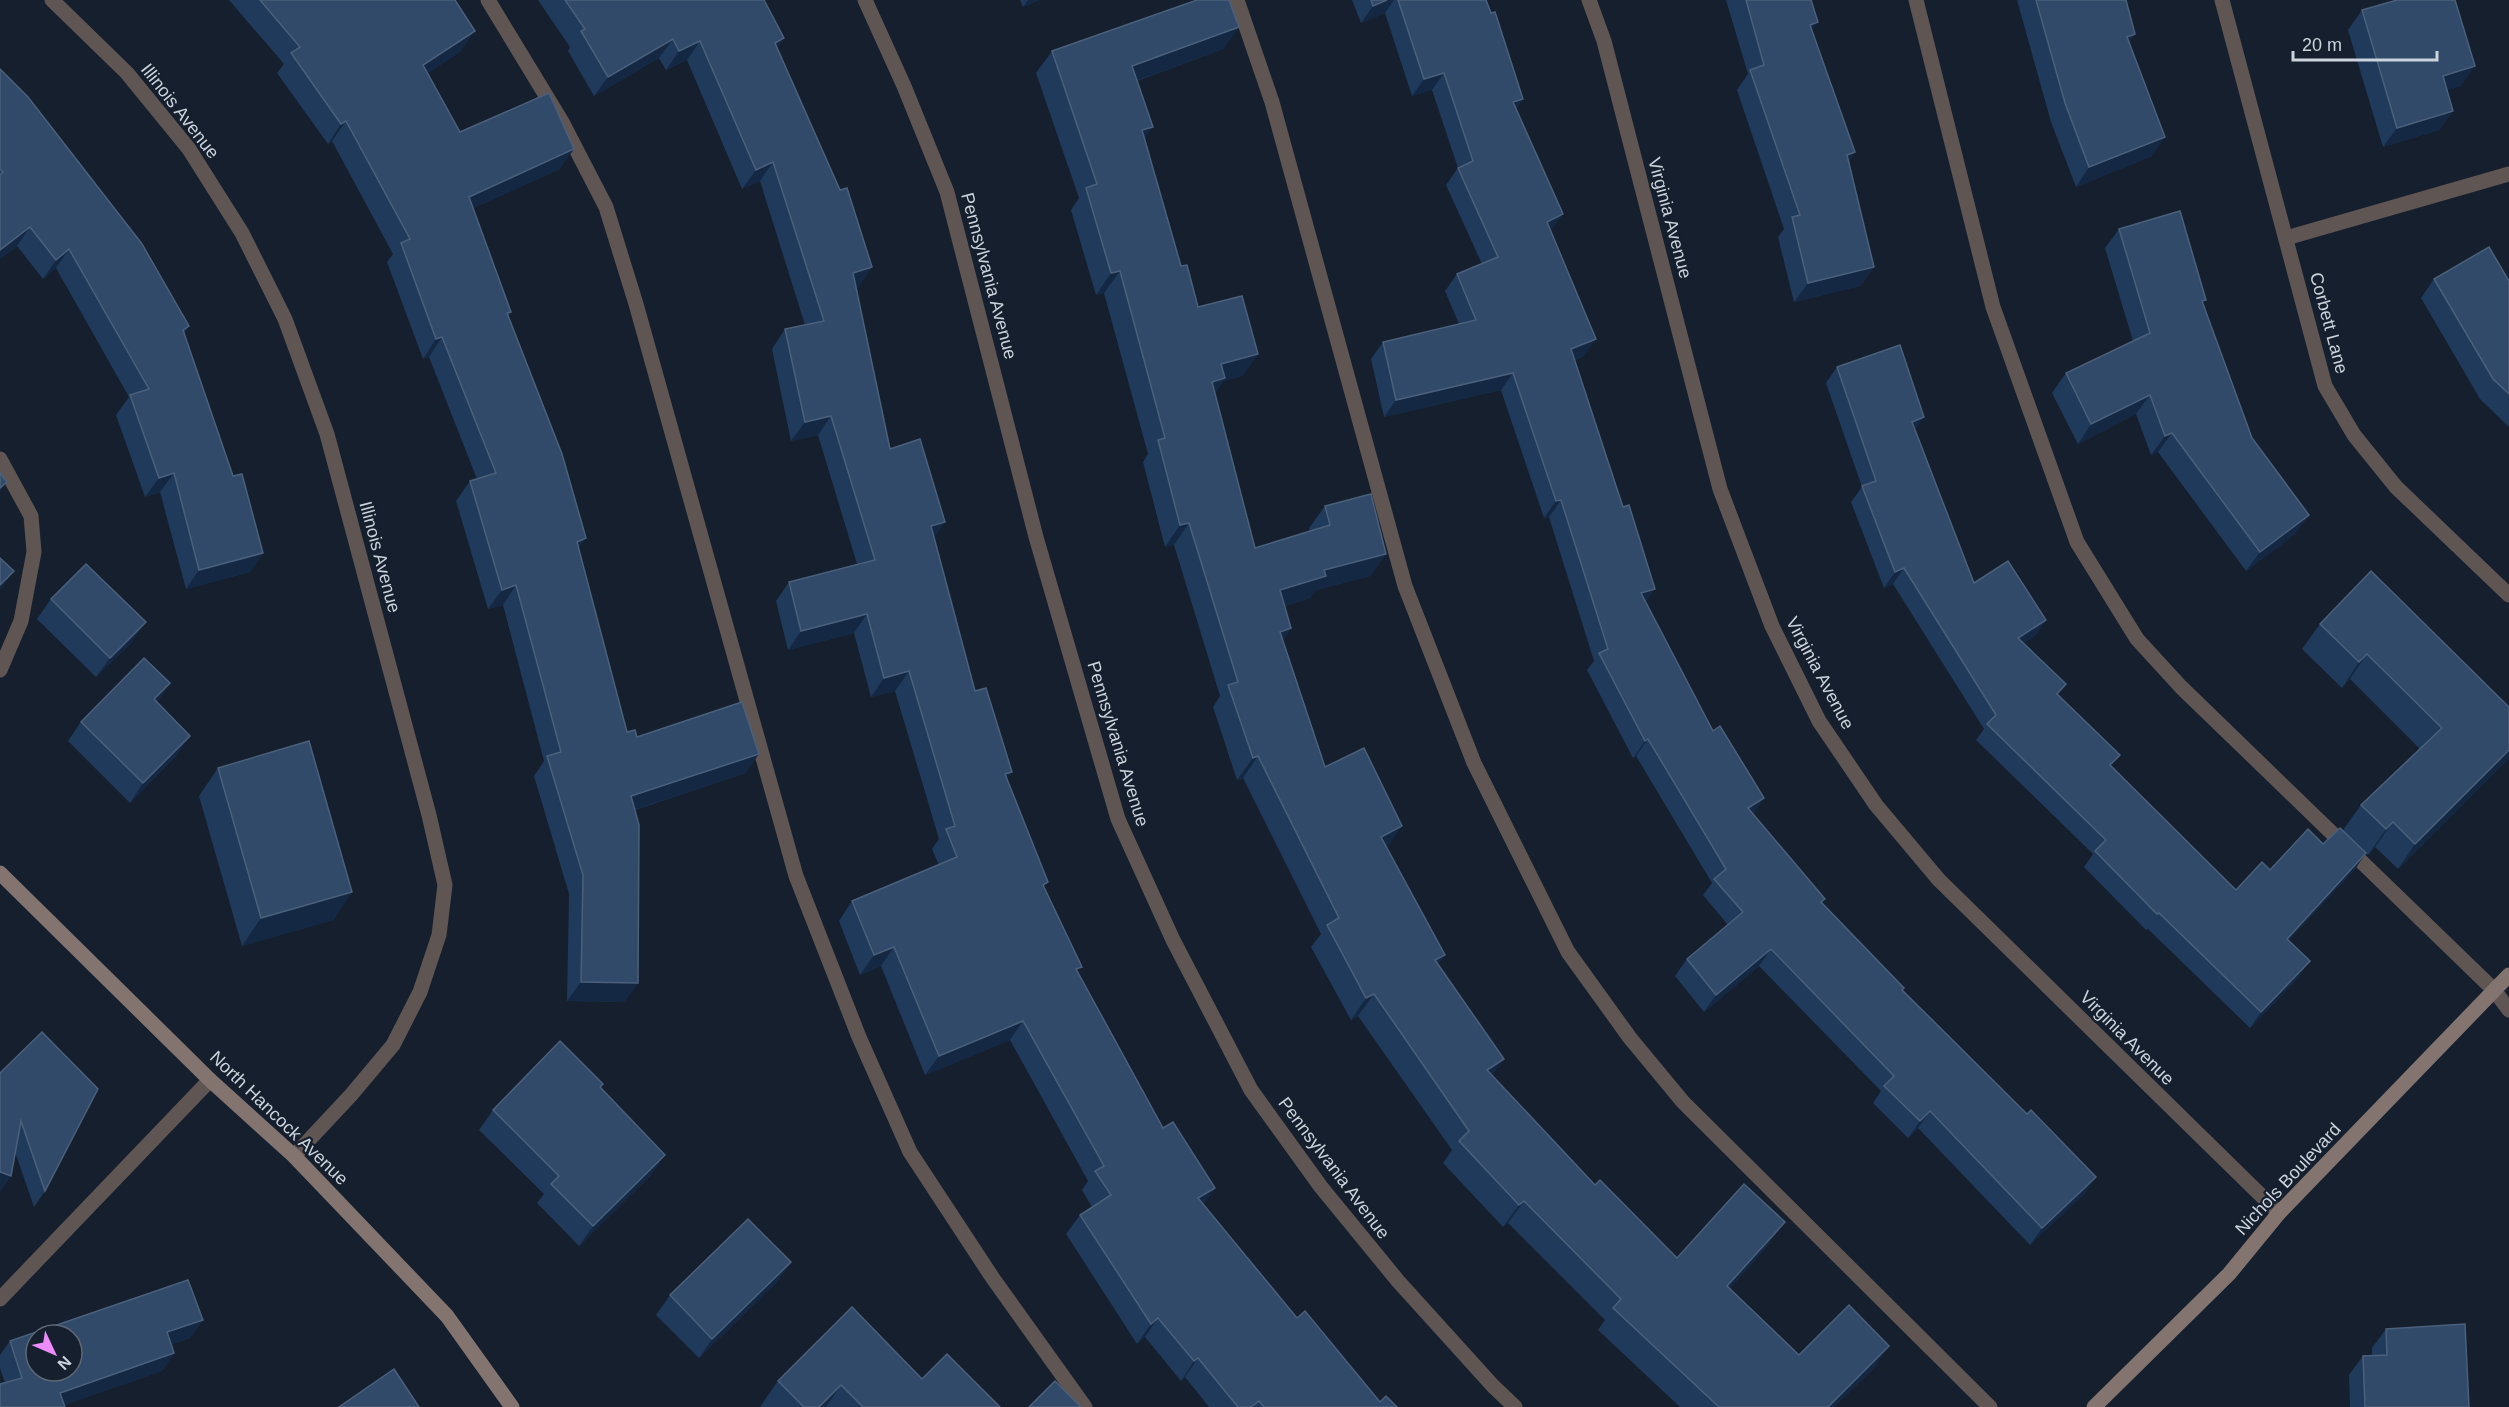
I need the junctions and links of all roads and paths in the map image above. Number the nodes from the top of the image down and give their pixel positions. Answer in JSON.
{"nodes":[{"id":1,"x":52,"y":0,"type":"edge"},
{"id":2,"x":488,"y":0,"type":"edge"},
{"id":3,"x":865,"y":0,"type":"edge"},
{"id":4,"x":1237,"y":0,"type":"edge"},
{"id":5,"x":1589,"y":0,"type":"edge"},
{"id":6,"x":1916,"y":0,"type":"edge"},
{"id":7,"x":2222,"y":0,"type":"edge"},
{"id":8,"x":2509,"y":174,"type":"edge"},
{"id":9,"x":2286,"y":238,"type":"junction"},
{"id":10,"x":0,"y":459,"type":"edge"},
{"id":11,"x":2509,"y":595,"type":"edge"},
{"id":12,"x":0,"y":670,"type":"edge"},
{"id":13,"x":0,"y":873,"type":"edge"},
{"id":14,"x":2509,"y":975,"type":"edge"},
{"id":15,"x":2494,"y":990,"type":"junction"},
{"id":16,"x":2509,"y":1010,"type":"edge"},
{"id":17,"x":210,"y":1080,"type":"junction"},
{"id":18,"x":294,"y":1156,"type":"junction"},
{"id":19,"x":2278,"y":1214,"type":"junction"},
{"id":20,"x":0,"y":1299,"type":"edge"},
{"id":21,"x":512,"y":1407,"type":"edge"},
{"id":22,"x":1085,"y":1407,"type":"edge"},
{"id":23,"x":1515,"y":1407,"type":"edge"},
{"id":24,"x":1990,"y":1407,"type":"edge"},
{"id":25,"x":2094,"y":1407,"type":"edge"}],
"edges":[{"from":1,"to":18,"type":"street","name":"Illinois Avenue"},
{"from":2,"to":22,"type":"street"},
{"from":3,"to":23,"type":"street","name":"Pennsylvania Avenue"},
{"from":4,"to":24,"type":"street"},
{"from":5,"to":19,"type":"street","name":"Virginia Avenue"},
{"from":6,"to":15,"type":"street"},
{"from":7,"to":9,"type":"street","name":"Corbett Lane"},
{"from":8,"to":9,"type":"street"},
{"from":9,"to":11,"type":"street","name":"Corbett Lane"},
{"from":10,"to":12,"type":"street"},
{"from":13,"to":17,"type":"street","name":"North Hancock Avenue"},
{"from":14,"to":15,"type":"street","name":"Nichols Boulevard"},
{"from":15,"to":16,"type":"street"},
{"from":15,"to":19,"type":"street","name":"Nichols Boulevard"},
{"from":17,"to":18,"type":"street","name":"North Hancock Avenue"},
{"from":17,"to":20,"type":"street"},
{"from":18,"to":21,"type":"street","name":"North Hancock Avenue"},
{"from":19,"to":25,"type":"street","name":"Nichols Boulevard"}]}
